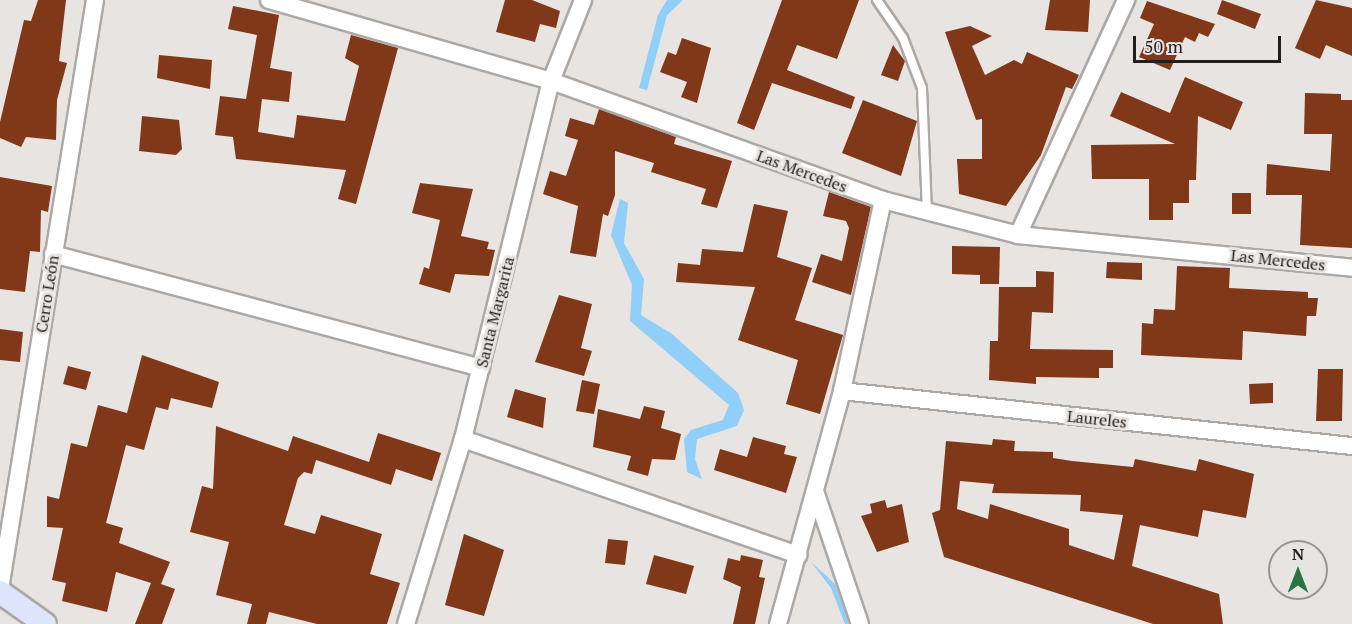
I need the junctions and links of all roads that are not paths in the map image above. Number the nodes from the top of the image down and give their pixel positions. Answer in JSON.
{"nodes":[{"id":1,"x":95,"y":0,"type":"edge"},
{"id":2,"x":269,"y":0,"type":"edge"},
{"id":3,"x":583,"y":0,"type":"edge"},
{"id":4,"x":877,"y":0,"type":"edge"},
{"id":5,"x":1126,"y":0,"type":"edge"},
{"id":6,"x":551,"y":81,"type":"junction"},
{"id":7,"x":883,"y":200,"type":"junction"},
{"id":8,"x":927,"y":212,"type":"junction"},
{"id":9,"x":1018,"y":235,"type":"junction"},
{"id":10,"x":53,"y":254,"type":"junction"},
{"id":11,"x":1352,"y":268,"type":"edge"},
{"id":12,"x":481,"y":368,"type":"junction"},
{"id":13,"x":842,"y":391,"type":"junction"},
{"id":14,"x":463,"y":439,"type":"junction"},
{"id":15,"x":1352,"y":446,"type":"edge"},
{"id":16,"x":815,"y":491,"type":"junction"},
{"id":17,"x":798,"y":555,"type":"junction"},
{"id":18,"x":0,"y":591,"type":"edge"},
{"id":19,"x":45,"y":624,"type":"edge"},
{"id":20,"x":406,"y":624,"type":"edge"},
{"id":21,"x":778,"y":624,"type":"edge"},
{"id":22,"x":860,"y":624,"type":"edge"}],
"edges":[{"from":1,"to":10,"type":"street","name":"Cerro León"},
{"from":2,"to":6,"type":"street","name":"Las Mercedes"},
{"from":3,"to":6,"type":"street","name":"Santa Margarita"},
{"from":4,"to":8,"type":"lane"},
{"from":5,"to":9,"type":"street"},
{"from":6,"to":7,"type":"street","name":"Las Mercedes"},
{"from":6,"to":12,"type":"street","name":"Santa Margarita"},
{"from":7,"to":8,"type":"street","name":"Las Mercedes"},
{"from":7,"to":13,"type":"street"},
{"from":8,"to":9,"type":"street","name":"Las Mercedes"},
{"from":9,"to":11,"type":"street","name":"Las Mercedes"},
{"from":10,"to":12,"type":"street"},
{"from":10,"to":18,"type":"street","name":"Cerro León"},
{"from":12,"to":14,"type":"street","name":"Santa Margarita"},
{"from":13,"to":15,"type":"street","name":"Laureles"},
{"from":13,"to":16,"type":"street"},
{"from":14,"to":17,"type":"street"},
{"from":14,"to":20,"type":"street","name":"Santa Margarita"},
{"from":16,"to":17,"type":"street"},
{"from":16,"to":22,"type":"street"},
{"from":17,"to":21,"type":"street"},
{"from":18,"to":19,"type":"main road"}]}
